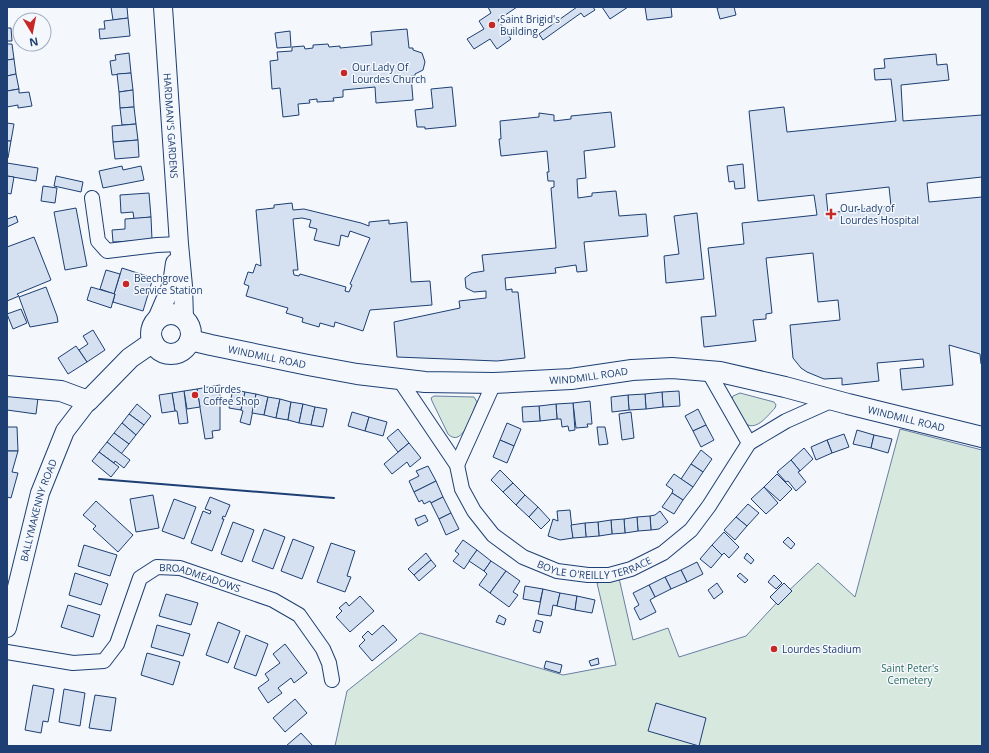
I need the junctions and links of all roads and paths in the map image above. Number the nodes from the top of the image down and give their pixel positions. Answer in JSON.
{"nodes":[{"id":1,"x":163,"y":7,"type":"edge"},
{"id":2,"x":92,"y":198,"type":"dead end"},
{"id":3,"x":179,"y":244,"type":"junction"},
{"id":4,"x":184,"y":318,"type":"junction"},
{"id":5,"x":157,"y":320,"type":"junction"},
{"id":6,"x":190,"y":340,"type":"junction"},
{"id":7,"x":153,"y":342,"type":"junction"},
{"id":8,"x":708,"y":371,"type":"junction"},
{"id":9,"x":399,"y":379,"type":"junction"},
{"id":10,"x":494,"y":383,"type":"junction"},
{"id":11,"x":7,"y":386,"type":"edge"},
{"id":12,"x":833,"y":400,"type":"junction"},
{"id":13,"x":88,"y":401,"type":"junction"},
{"id":14,"x":982,"y":437,"type":"edge"},
{"id":15,"x":749,"y":443,"type":"junction"},
{"id":16,"x":456,"y":465,"type":"junction"},
{"id":17,"x":7,"y":628,"type":"edge"},
{"id":18,"x":7,"y":652,"type":"edge"},
{"id":19,"x":332,"y":680,"type":"dead end"}],
"edges":[{"from":1,"to":3,"type":"street","name":"HARDMAN'S GARDENS"},
{"from":2,"to":3,"type":"street"},
{"from":3,"to":4,"type":"street","name":"HARDMAN'S GARDENS"},
{"from":3,"to":5,"type":"street","name":"HARDMAN'S GARDENS"},
{"from":4,"to":5,"type":"main road"},
{"from":4,"to":6,"type":"main road"},
{"from":5,"to":7,"type":"main road"},
{"from":6,"to":7,"type":"main road"},
{"from":6,"to":9,"type":"main road","name":"WINDMILL ROAD"},
{"from":7,"to":13,"type":"main road"},
{"from":8,"to":10,"type":"main road","name":"WINDMILL ROAD"},
{"from":8,"to":12,"type":"main road","name":"WINDMILL ROAD"},
{"from":8,"to":15,"type":"street"},
{"from":9,"to":10,"type":"main road","name":"WINDMILL ROAD"},
{"from":9,"to":16,"type":"street","name":"BOYLE O'REILLY TERRACE"},
{"from":10,"to":16,"type":"street"},
{"from":11,"to":13,"type":"main road"},
{"from":12,"to":14,"type":"main road","name":"WINDMILL ROAD"},
{"from":12,"to":15,"type":"street"},
{"from":13,"to":17,"type":"street","name":"BALLYMAKENNY ROAD"},
{"from":15,"to":16,"type":"street","name":"BOYLE O'REILLY TERRACE"},
{"from":18,"to":19,"type":"street","name":"BROADMEADOWS"}]}
